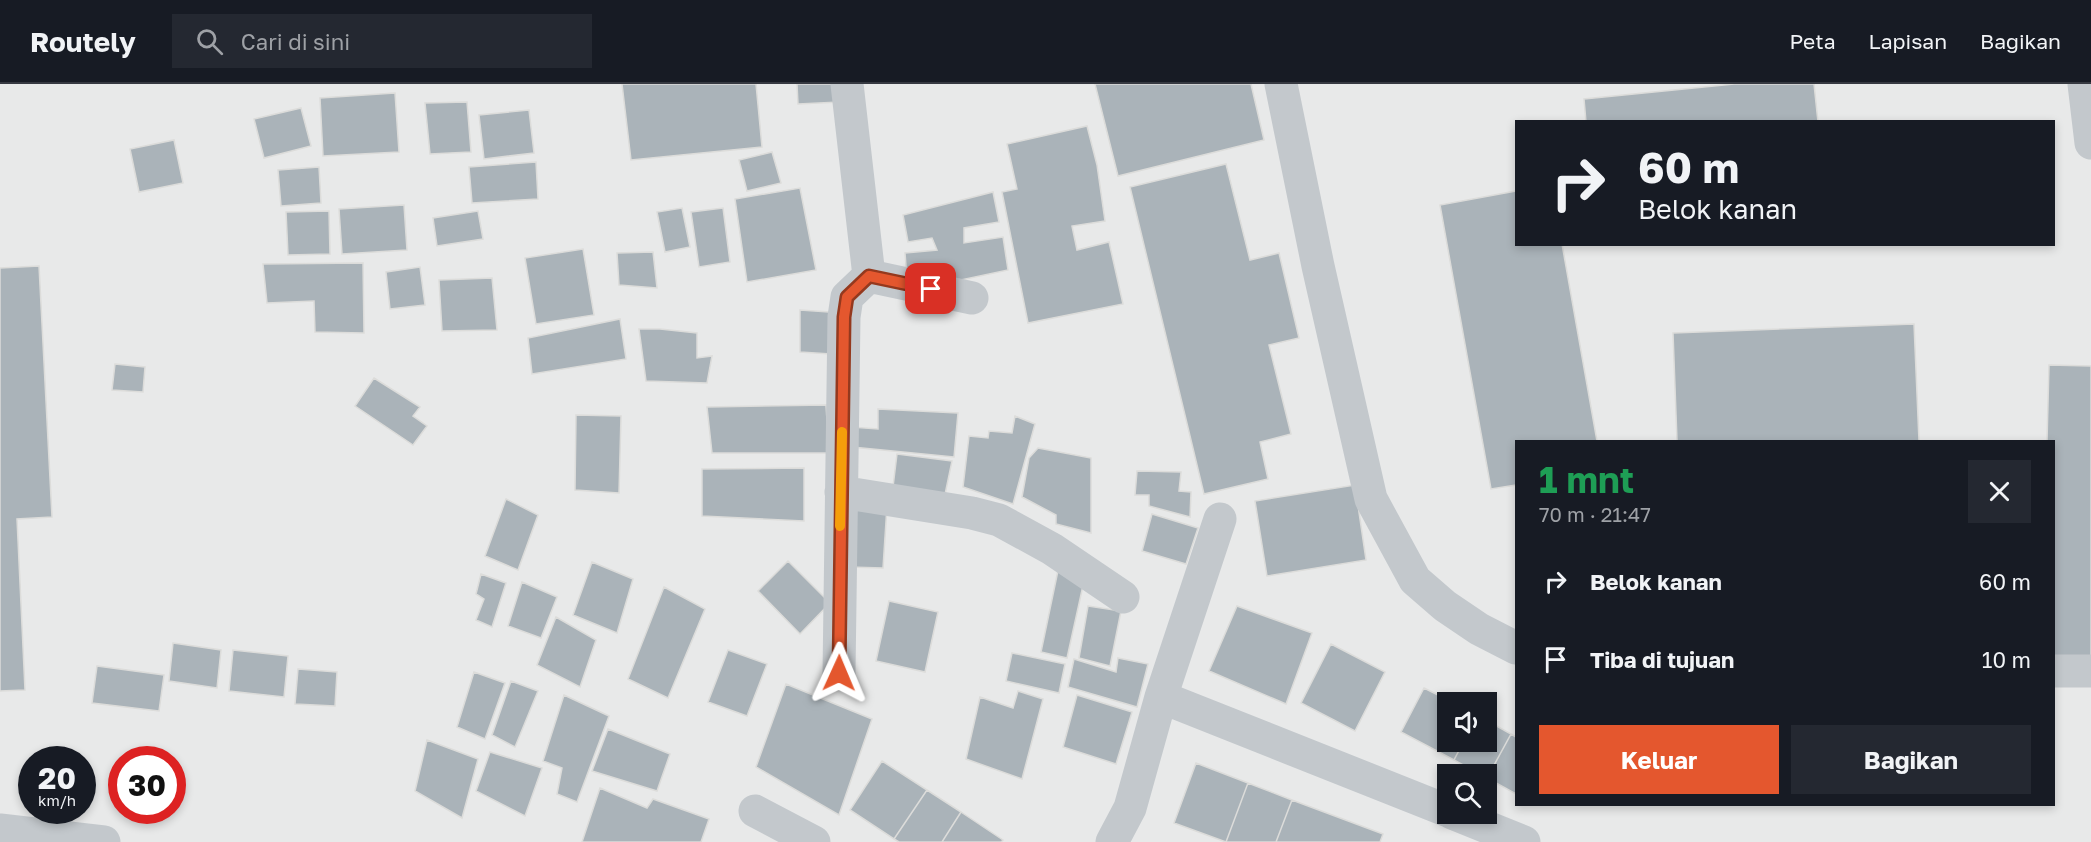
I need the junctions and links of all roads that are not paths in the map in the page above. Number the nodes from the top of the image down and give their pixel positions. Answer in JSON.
{"nodes":[{"id":1,"x":847,"y":84,"type":"edge"},
{"id":2,"x":1281,"y":84,"type":"edge"},
{"id":3,"x":2084,"y":84,"type":"edge"},
{"id":4,"x":2091,"y":143,"type":"edge"},
{"id":5,"x":869,"y":276,"type":"junction"},
{"id":6,"x":972,"y":298,"type":"dead end"},
{"id":7,"x":841,"y":492,"type":"junction"},
{"id":8,"x":1221,"y":519,"type":"dead end"},
{"id":9,"x":1124,"y":597,"type":"dead end"},
{"id":10,"x":1515,"y":647,"type":"edge"},
{"id":11,"x":2091,"y":671,"type":"edge"},
{"id":12,"x":2055,"y":672,"type":"edge"},
{"id":13,"x":839,"y":673,"type":"dead end"},
{"id":14,"x":1161,"y":697,"type":"junction"},
{"id":15,"x":1437,"y":807,"type":"edge"},
{"id":16,"x":755,"y":811,"type":"dead end"},
{"id":17,"x":1479,"y":824,"type":"edge"},
{"id":18,"x":0,"y":830,"type":"edge"},
{"id":19,"x":104,"y":842,"type":"edge"},
{"id":20,"x":814,"y":842,"type":"edge"},
{"id":21,"x":1112,"y":842,"type":"edge"},
{"id":22,"x":1524,"y":842,"type":"edge"}],
"edges":[{"from":1,"to":5,"type":"street"},
{"from":2,"to":10,"type":"street"},
{"from":3,"to":4,"type":"street"},
{"from":5,"to":6,"type":"street"},
{"from":5,"to":7,"type":"street"},
{"from":7,"to":9,"type":"street"},
{"from":7,"to":13,"type":"street"},
{"from":8,"to":14,"type":"street"},
{"from":11,"to":12,"type":"street"},
{"from":14,"to":15,"type":"street"},
{"from":14,"to":21,"type":"street"},
{"from":16,"to":20,"type":"street"},
{"from":17,"to":22,"type":"street"},
{"from":18,"to":19,"type":"street"}]}
